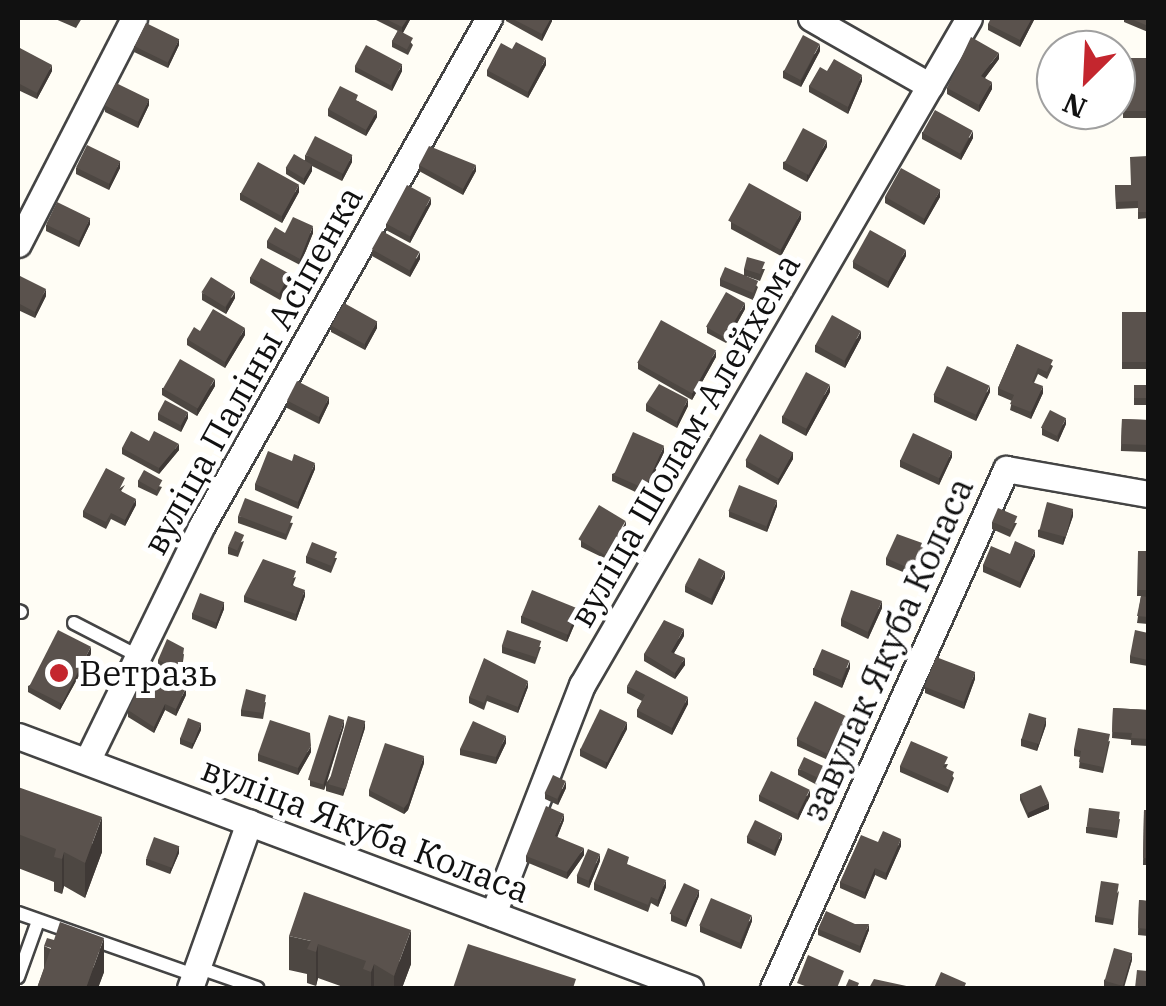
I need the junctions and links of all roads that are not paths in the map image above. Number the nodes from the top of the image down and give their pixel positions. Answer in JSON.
{"nodes":[{"id":1,"x":134,"y":18,"type":"edge"},
{"id":2,"x":489,"y":18,"type":"edge"},
{"id":3,"x":811,"y":18,"type":"edge"},
{"id":4,"x":969,"y":18,"type":"edge"},
{"id":5,"x":930,"y":86,"type":"junction"},
{"id":6,"x":18,"y":244,"type":"edge"},
{"id":7,"x":1148,"y":494,"type":"edge"},
{"id":8,"x":74,"y":624,"type":"dead end"},
{"id":9,"x":138,"y":656,"type":"junction"},
{"id":10,"x":18,"y":736,"type":"edge"},
{"id":11,"x":87,"y":761,"type":"junction"},
{"id":12,"x":248,"y":822,"type":"junction"},
{"id":13,"x":18,"y":913,"type":"edge"},
{"id":14,"x":493,"y":914,"type":"junction"},
{"id":15,"x":38,"y":921,"type":"junction"},
{"id":16,"x":18,"y":977,"type":"edge"},
{"id":17,"x":194,"y":977,"type":"edge"},
{"id":18,"x":642,"y":980,"type":"edge"},
{"id":19,"x":257,"y":988,"type":"edge"},
{"id":20,"x":690,"y":988,"type":"edge"},
{"id":21,"x":773,"y":988,"type":"edge"}],
"edges":[{"from":1,"to":6,"type":"street"},
{"from":2,"to":9,"type":"street","name":"вуліца Паліны Асіпенка"},
{"from":3,"to":5,"type":"street"},
{"from":4,"to":5,"type":"street","name":"вуліца Шолам-Алейхема"},
{"from":5,"to":14,"type":"street","name":"вуліца Шолам-Алейхема"},
{"from":7,"to":21,"type":"street","name":"завулак Якуба Коласа"},
{"from":8,"to":9,"type":"lane"},
{"from":9,"to":11,"type":"street","name":"вуліца Паліны Асіпенка"},
{"from":10,"to":11,"type":"street","name":"вуліца Якуба Коласа"},
{"from":11,"to":12,"type":"street","name":"вуліца Якуба Коласа"},
{"from":12,"to":14,"type":"street","name":"вуліца Якуба Коласа"},
{"from":12,"to":17,"type":"street"},
{"from":13,"to":15,"type":"lane"},
{"from":14,"to":18,"type":"street","name":"вуліца Якуба Коласа"},
{"from":15,"to":16,"type":"lane"},
{"from":15,"to":17,"type":"lane"},
{"from":17,"to":19,"type":"lane"},
{"from":18,"to":20,"type":"street","name":"вуліца Якуба Коласа"}]}
